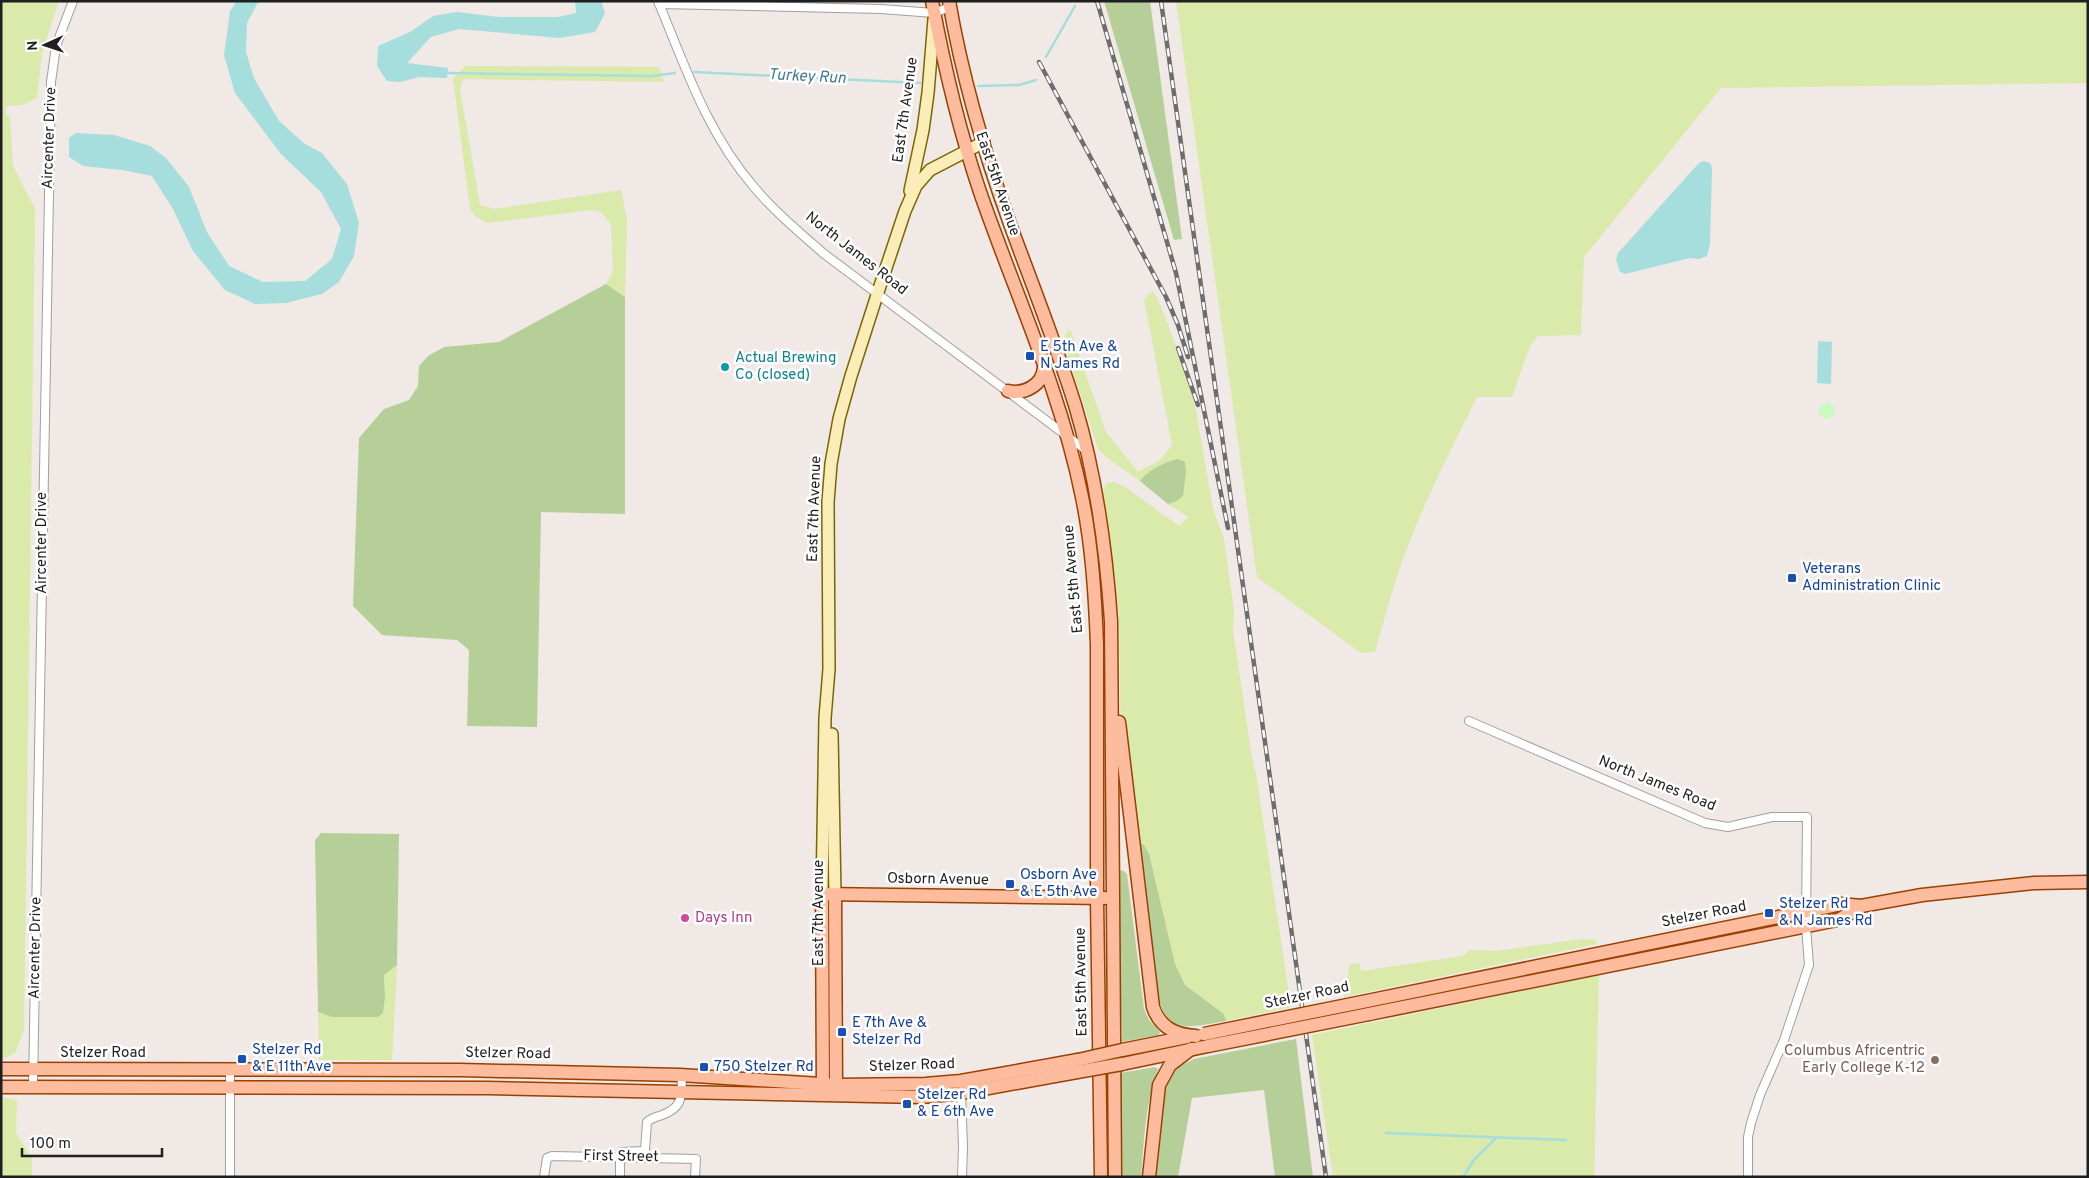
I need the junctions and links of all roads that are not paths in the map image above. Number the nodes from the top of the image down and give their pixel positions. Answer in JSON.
{"nodes":[{"id":1,"x":73,"y":1,"type":"edge"},
{"id":2,"x":658,"y":3,"type":"edge"},
{"id":3,"x":950,"y":4,"type":"edge"},
{"id":4,"x":933,"y":7,"type":"edge"},
{"id":5,"x":984,"y":142,"type":"junction"},
{"id":6,"x":967,"y":150,"type":"junction"},
{"id":7,"x":905,"y":211,"type":"junction"},
{"id":8,"x":878,"y":292,"type":"junction"},
{"id":9,"x":1044,"y":367,"type":"junction"},
{"id":10,"x":1008,"y":391,"type":"junction"},
{"id":11,"x":1066,"y":436,"type":"junction"},
{"id":12,"x":1087,"y":451,"type":"junction"},
{"id":13,"x":1111,"y":634,"type":"junction"},
{"id":14,"x":1469,"y":721,"type":"dead end"},
{"id":15,"x":2088,"y":882,"type":"edge"},
{"id":16,"x":829,"y":894,"type":"junction"},
{"id":17,"x":1097,"y":898,"type":"junction"},
{"id":18,"x":1112,"y":898,"type":"junction"},
{"id":19,"x":1861,"y":906,"type":"junction"},
{"id":20,"x":1807,"y":911,"type":"junction"},
{"id":21,"x":1806,"y":927,"type":"junction"},
{"id":22,"x":823,"y":1031,"type":"junction"},
{"id":23,"x":1203,"y":1038,"type":"junction"},
{"id":24,"x":1191,"y":1050,"type":"junction"},
{"id":25,"x":1078,"y":1066,"type":"junction"},
{"id":26,"x":1,"y":1069,"type":"edge"},
{"id":27,"x":230,"y":1069,"type":"junction"},
{"id":28,"x":33,"y":1070,"type":"junction"},
{"id":29,"x":682,"y":1075,"type":"junction"},
{"id":30,"x":1,"y":1079,"type":"edge"},
{"id":31,"x":791,"y":1083,"type":"junction"},
{"id":32,"x":1,"y":1087,"type":"edge"},
{"id":33,"x":33,"y":1087,"type":"junction"},
{"id":34,"x":230,"y":1087,"type":"junction"},
{"id":35,"x":823,"y":1090,"type":"junction"},
{"id":36,"x":836,"y":1091,"type":"junction"},
{"id":37,"x":682,"y":1093,"type":"junction"},
{"id":38,"x":961,"y":1093,"type":"junction"},
{"id":39,"x":620,"y":1157,"type":"junction"},
{"id":40,"x":230,"y":1177,"type":"edge"},
{"id":41,"x":544,"y":1177,"type":"edge"},
{"id":42,"x":620,"y":1177,"type":"edge"},
{"id":43,"x":695,"y":1177,"type":"edge"},
{"id":44,"x":962,"y":1177,"type":"edge"},
{"id":45,"x":1101,"y":1177,"type":"edge"},
{"id":46,"x":1115,"y":1177,"type":"edge"},
{"id":47,"x":1149,"y":1177,"type":"edge"},
{"id":48,"x":1748,"y":1177,"type":"edge"}],
"edges":[{"from":1,"to":28,"type":"street","name":"Aircenter Drive"},
{"from":2,"to":4,"type":"street"},
{"from":2,"to":8,"type":"street","name":"North James Road"},
{"from":3,"to":4,"type":"street"},
{"from":3,"to":5,"type":"main road","name":"East 5th Avenue"},
{"from":4,"to":6,"type":"main road","name":"East 5th Avenue"},
{"from":4,"to":7,"type":"street","name":"East 7th Avenue"},
{"from":5,"to":6,"type":"street","name":"East 7th Avenue"},
{"from":5,"to":12,"type":"main road","name":"East 5th Avenue"},
{"from":6,"to":7,"type":"street","name":"East 7th Avenue"},
{"from":6,"to":9,"type":"main road","name":"East 5th Avenue"},
{"from":7,"to":8,"type":"street","name":"East 7th Avenue"},
{"from":8,"to":10,"type":"street","name":"North James Road"},
{"from":8,"to":16,"type":"street","name":"East 7th Avenue"},
{"from":9,"to":10,"type":"main road"},
{"from":9,"to":11,"type":"main road","name":"East 5th Avenue"},
{"from":10,"to":11,"type":"street","name":"North James Road"},
{"from":11,"to":12,"type":"street","name":"North James Road"},
{"from":11,"to":17,"type":"main road","name":"East 5th Avenue"},
{"from":12,"to":13,"type":"main road","name":"East 5th Avenue"},
{"from":13,"to":18,"type":"main road","name":"East 5th Avenue"},
{"from":13,"to":23,"type":"main road"},
{"from":14,"to":20,"type":"street","name":"North James Road"},
{"from":15,"to":19,"type":"main road"},
{"from":16,"to":17,"type":"main road","name":"Osborn Avenue"},
{"from":16,"to":22,"type":"main road","name":"East 7th Avenue"},
{"from":16,"to":36,"type":"main road","name":"East 7th Avenue"},
{"from":17,"to":18,"type":"main road","name":"Osborn Avenue"},
{"from":17,"to":45,"type":"main road","name":"East 5th Avenue"},
{"from":18,"to":46,"type":"main road","name":"East 5th Avenue"},
{"from":19,"to":20,"type":"main road"},
{"from":19,"to":21,"type":"main road"},
{"from":20,"to":21,"type":"street","name":"North James Road"},
{"from":20,"to":23,"type":"main road","name":"Stelzer Road","bridge":true},
{"from":21,"to":23,"type":"main road","name":"Stelzer Road","bridge":true},
{"from":21,"to":48,"type":"street","name":"North James Road"},
{"from":22,"to":31,"type":"main road"},
{"from":22,"to":35,"type":"main road","name":"East 7th Avenue"},
{"from":23,"to":24,"type":"main road","name":"Stelzer Road"},
{"from":23,"to":25,"type":"main road","name":"Stelzer Road","bridge":true},
{"from":24,"to":25,"type":"main road","name":"Stelzer Road","bridge":true},
{"from":24,"to":47,"type":"main road"},
{"from":25,"to":36,"type":"main road","name":"Stelzer Road"},
{"from":25,"to":38,"type":"main road","name":"Stelzer Road"},
{"from":26,"to":28,"type":"main road","name":"Stelzer Road"},
{"from":27,"to":28,"type":"main road","name":"Stelzer Road"},
{"from":27,"to":29,"type":"main road","name":"Stelzer Road"},
{"from":27,"to":34,"type":"street"},
{"from":28,"to":30,"type":"main road"},
{"from":28,"to":33,"type":"street","name":"Aircenter Drive"},
{"from":29,"to":31,"type":"main road","name":"Stelzer Road"},
{"from":29,"to":37,"type":"street"},
{"from":31,"to":35,"type":"main road","name":"Stelzer Road"},
{"from":32,"to":33,"type":"main road","name":"Stelzer Road"},
{"from":33,"to":34,"type":"main road","name":"Stelzer Road"},
{"from":34,"to":37,"type":"main road","name":"Stelzer Road"},
{"from":34,"to":40,"type":"street"},
{"from":35,"to":36,"type":"main road","name":"Stelzer Road"},
{"from":35,"to":37,"type":"main road","name":"Stelzer Road"},
{"from":36,"to":38,"type":"main road","name":"Stelzer Road"},
{"from":37,"to":39,"type":"street"},
{"from":38,"to":44,"type":"street"},
{"from":39,"to":41,"type":"street","name":"First Street"},
{"from":39,"to":42,"type":"street"},
{"from":39,"to":43,"type":"street","name":"First Street"}]}
